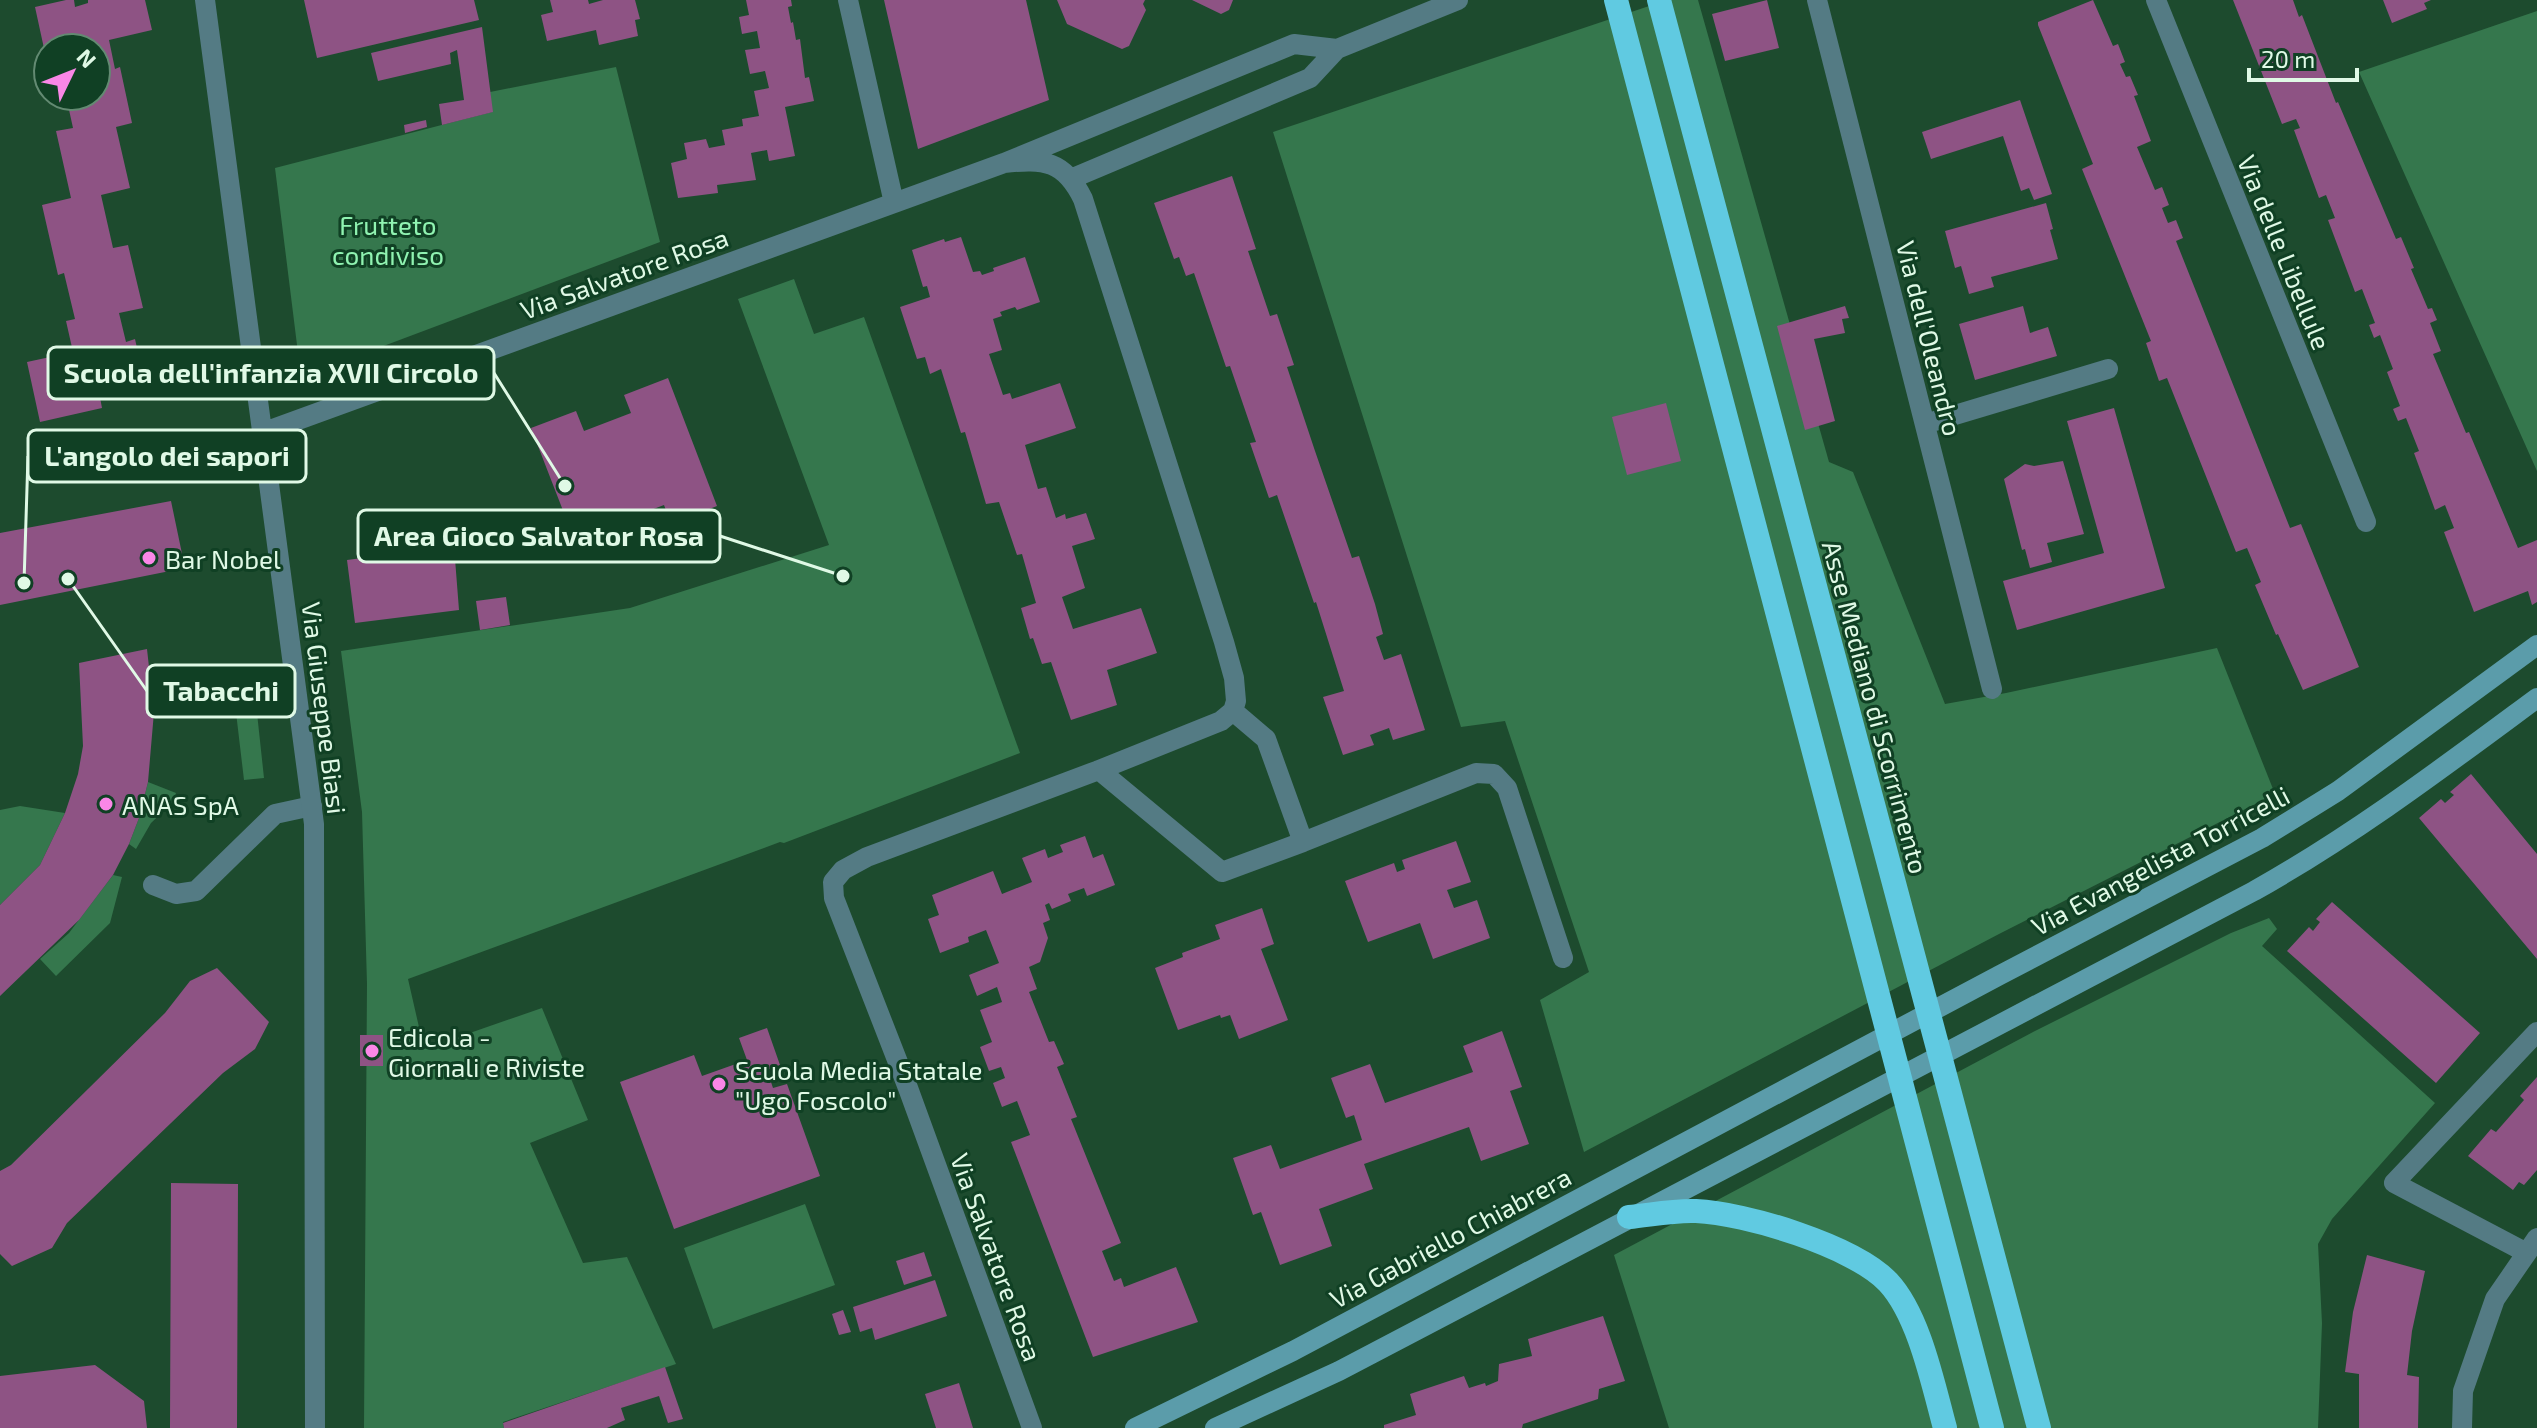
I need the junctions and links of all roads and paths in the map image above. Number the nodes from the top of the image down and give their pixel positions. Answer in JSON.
{"nodes":[{"id":1,"x":205,"y":0,"type":"edge"},
{"id":2,"x":848,"y":0,"type":"edge"},
{"id":3,"x":1458,"y":0,"type":"edge"},
{"id":4,"x":1616,"y":0,"type":"edge"},
{"id":5,"x":1659,"y":0,"type":"edge"},
{"id":6,"x":1817,"y":0,"type":"edge"},
{"id":7,"x":2156,"y":0,"type":"edge"},
{"id":8,"x":1435,"y":4,"type":"edge"},
{"id":9,"x":1337,"y":49,"type":"junction"},
{"id":10,"x":1004,"y":163,"type":"junction"},
{"id":11,"x":1073,"y":178,"type":"junction"},
{"id":12,"x":894,"y":203,"type":"junction"},
{"id":13,"x":2108,"y":369,"type":"dead end"},
{"id":14,"x":1925,"y":424,"type":"junction"},
{"id":15,"x":262,"y":433,"type":"junction"},
{"id":16,"x":2366,"y":522,"type":"dead end"},
{"id":17,"x":2537,"y":645,"type":"edge"},
{"id":18,"x":1992,"y":689,"type":"dead end"},
{"id":19,"x":2537,"y":698,"type":"edge"},
{"id":20,"x":1233,"y":711,"type":"junction"},
{"id":21,"x":1099,"y":770,"type":"junction"},
{"id":22,"x":312,"y":806,"type":"junction"},
{"id":23,"x":1303,"y":842,"type":"junction"},
{"id":24,"x":153,"y":885,"type":"dead end"},
{"id":25,"x":1563,"y":958,"type":"dead end"},
{"id":26,"x":2537,"y":1032,"type":"edge"},
{"id":27,"x":1788,"y":1087,"type":"joint"},
{"id":28,"x":1629,"y":1217,"type":"junction"},
{"id":29,"x":2531,"y":1245,"type":"edge"},
{"id":30,"x":315,"y":1428,"type":"edge"},
{"id":31,"x":1032,"y":1428,"type":"edge"},
{"id":32,"x":1135,"y":1428,"type":"edge"},
{"id":33,"x":1215,"y":1428,"type":"edge"},
{"id":34,"x":1945,"y":1428,"type":"edge"},
{"id":35,"x":1992,"y":1428,"type":"edge"},
{"id":36,"x":2039,"y":1428,"type":"edge"},
{"id":37,"x":2462,"y":1428,"type":"edge"}],
"edges":[{"from":1,"to":15,"type":"street","name":"Via Giuseppe Biasi"},
{"from":2,"to":12,"type":"street"},
{"from":3,"to":8,"type":"street","name":"Via Salvatore Rosa"},
{"from":4,"to":35,"type":"highway","bridge":true},
{"from":5,"to":36,"type":"highway","name":"Asse Mediano di Scorrimento","bridge":true},
{"from":6,"to":14,"type":"street","name":"Via dell'Oleandro"},
{"from":7,"to":16,"type":"street","name":"Via delle Libellule"},
{"from":8,"to":9,"type":"street","name":"Via Salvatore Rosa"},
{"from":9,"to":10,"type":"street","name":"Via Salvatore Rosa"},
{"from":9,"to":11,"type":"street","name":"Via Salvatore Rosa"},
{"from":10,"to":11,"type":"street","name":"Via Salvatore Rosa"},
{"from":10,"to":12,"type":"street","name":"Via Salvatore Rosa"},
{"from":11,"to":20,"type":"street"},
{"from":12,"to":15,"type":"street","name":"Via Salvatore Rosa"},
{"from":13,"to":14,"type":"street"},
{"from":14,"to":18,"type":"street","name":"Via dell'Oleandro"},
{"from":15,"to":22,"type":"street","name":"Via Giuseppe Biasi"},
{"from":17,"to":27,"type":"street","name":"Via Evangelista Torricelli"},
{"from":19,"to":28,"type":"street"},
{"from":20,"to":21,"type":"street","name":"Via Salvatore Rosa"},
{"from":20,"to":23,"type":"street"},
{"from":21,"to":23,"type":"street"},
{"from":21,"to":31,"type":"street","name":"Via Salvatore Rosa"},
{"from":22,"to":24,"type":"street"},
{"from":22,"to":30,"type":"street","name":"Via Giuseppe Biasi"},
{"from":23,"to":25,"type":"street"},
{"from":26,"to":29,"type":"street"},
{"from":27,"to":32,"type":"street","name":"Via Gabriello Chiabrera"},
{"from":28,"to":33,"type":"street"},
{"from":28,"to":34,"type":"highway"},
{"from":29,"to":37,"type":"street"}]}
